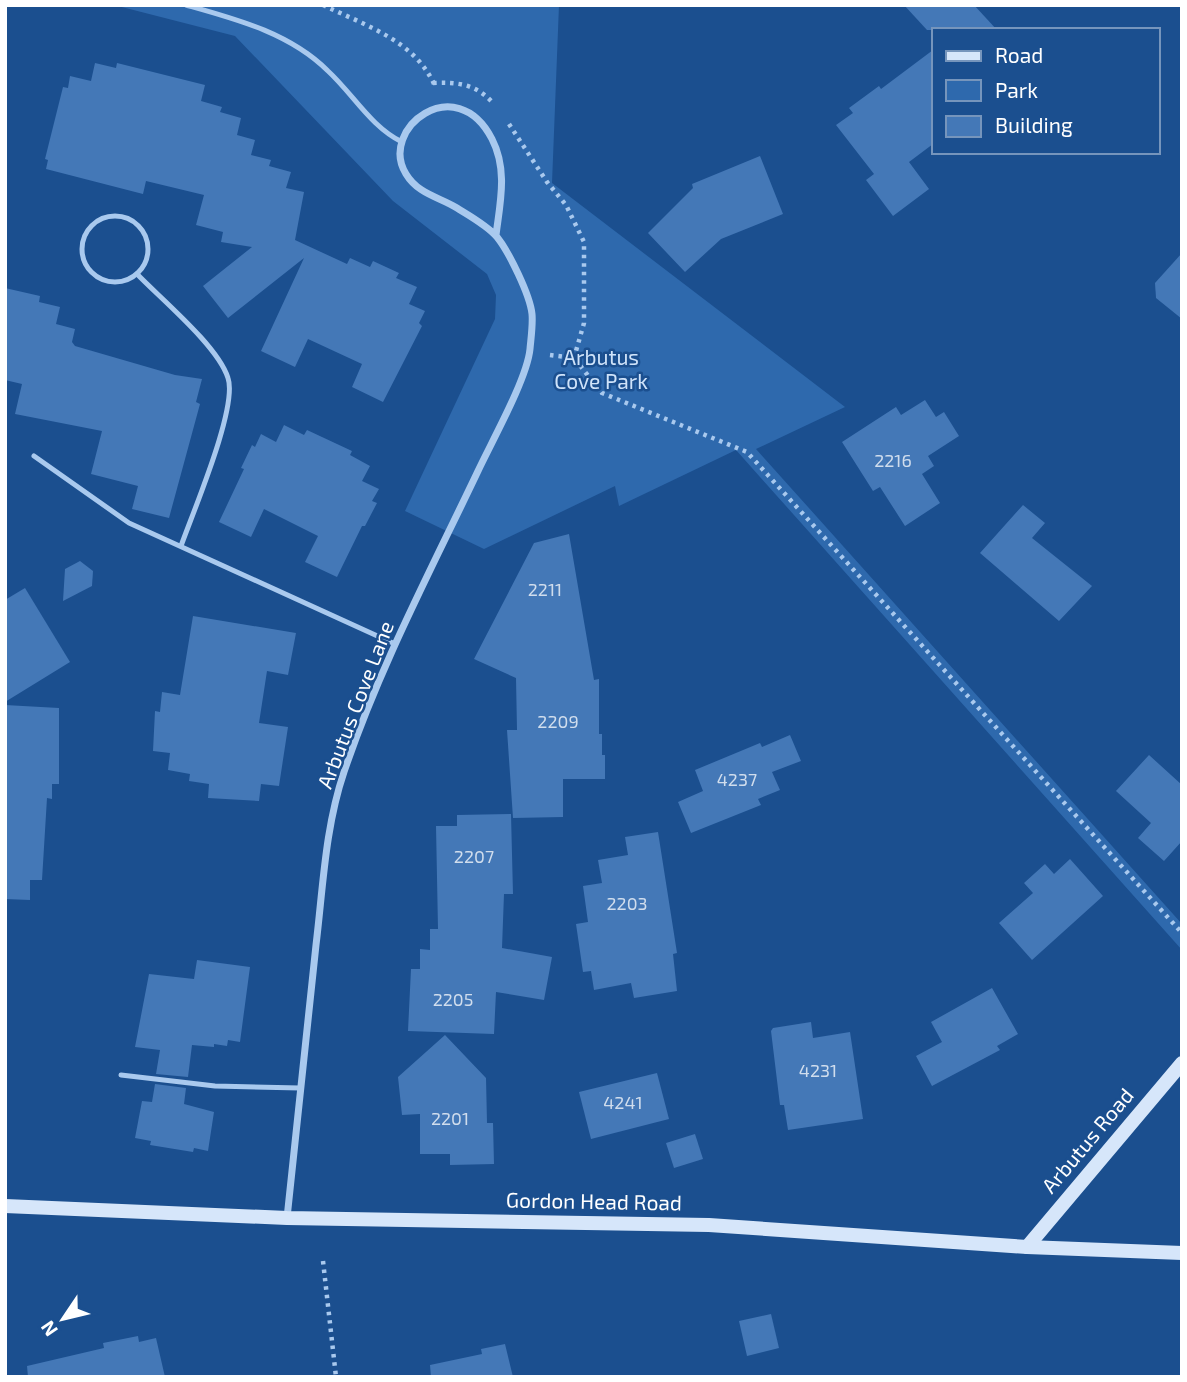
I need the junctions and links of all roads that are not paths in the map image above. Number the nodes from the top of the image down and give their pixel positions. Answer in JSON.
{"nodes":[{"id":1,"x":186,"y":5,"type":"edge"},
{"id":2,"x":402,"y":142,"type":"junction"},
{"id":3,"x":496,"y":235,"type":"junction"},
{"id":4,"x":137,"y":274,"type":"junction"},
{"id":5,"x":34,"y":456,"type":"dead end"},
{"id":6,"x":181,"y":546,"type":"junction"},
{"id":7,"x":395,"y":644,"type":"junction"},
{"id":8,"x":1182,"y":1063,"type":"edge"},
{"id":9,"x":121,"y":1075,"type":"dead end"},
{"id":10,"x":300,"y":1088,"type":"junction"},
{"id":11,"x":5,"y":1206,"type":"edge"},
{"id":12,"x":287,"y":1218,"type":"junction"},
{"id":13,"x":1027,"y":1247,"type":"junction"},
{"id":14,"x":1182,"y":1252,"type":"edge"}],
"edges":[{"from":1,"to":2,"type":"lane"},
{"from":2,"to":3,"type":"street","name":"Arbutus Cove Lane"},
{"from":2,"to":3,"type":"street"},
{"from":3,"to":7,"type":"street","name":"Arbutus Cove Lane"},
{"from":4,"to":4,"type":"lane"},
{"from":4,"to":6,"type":"lane"},
{"from":5,"to":6,"type":"lane"},
{"from":6,"to":7,"type":"lane"},
{"from":7,"to":10,"type":"street","name":"Arbutus Cove Lane"},
{"from":8,"to":13,"type":"main road","name":"Arbutus Road"},
{"from":9,"to":10,"type":"lane"},
{"from":10,"to":12,"type":"street","name":"Arbutus Cove Lane"},
{"from":11,"to":12,"type":"main road","name":"Gordon Head Road"},
{"from":12,"to":13,"type":"main road","name":"Gordon Head Road"},
{"from":13,"to":14,"type":"main road","name":"Gordon Head Road"}]}
